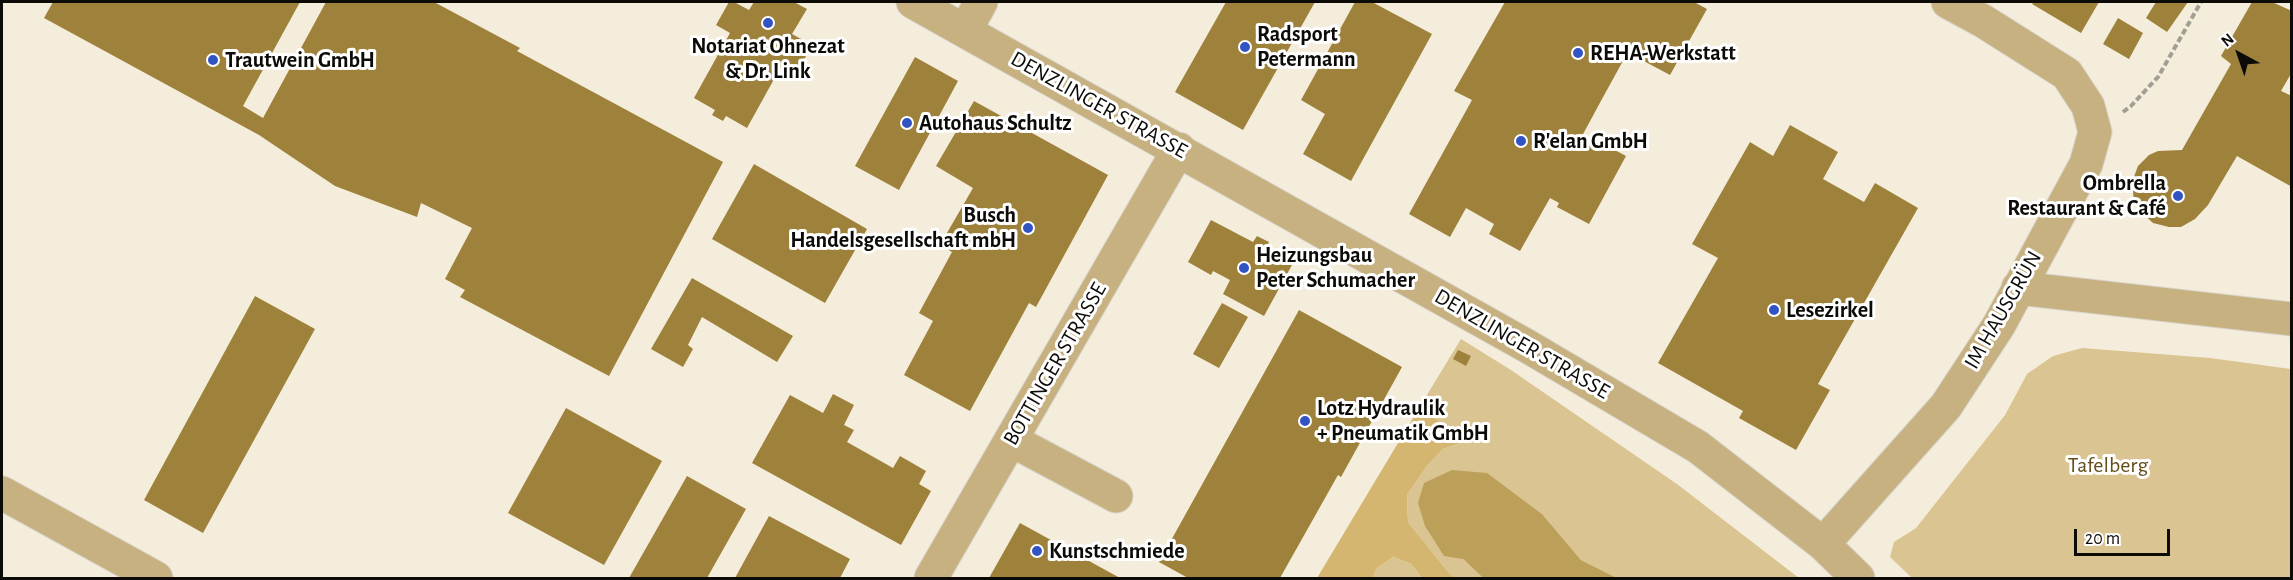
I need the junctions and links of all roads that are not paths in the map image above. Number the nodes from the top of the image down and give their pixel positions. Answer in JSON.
{"nodes":[{"id":1,"x":913,"y":2,"type":"edge"},
{"id":2,"x":981,"y":2,"type":"edge"},
{"id":3,"x":1948,"y":2,"type":"edge"},
{"id":4,"x":965,"y":31,"type":"junction"},
{"id":5,"x":1179,"y":149,"type":"junction"},
{"id":6,"x":2018,"y":288,"type":"junction"},
{"id":7,"x":2292,"y":319,"type":"edge"},
{"id":8,"x":1011,"y":440,"type":"junction"},
{"id":9,"x":2,"y":493,"type":"edge"},
{"id":10,"x":1116,"y":496,"type":"dead end"},
{"id":11,"x":1823,"y":544,"type":"junction"},
{"id":12,"x":156,"y":579,"type":"edge"},
{"id":13,"x":931,"y":579,"type":"edge"},
{"id":14,"x":1858,"y":579,"type":"edge"}],
"edges":[{"from":1,"to":4,"type":"street","name":"DENZLINGER STRASSE"},
{"from":2,"to":4,"type":"street"},
{"from":3,"to":6,"type":"street","name":"IM HAUSGRÜN"},
{"from":4,"to":5,"type":"street","name":"DENZLINGER STRASSE"},
{"from":5,"to":8,"type":"street","name":"BOTTINGER STRASSE"},
{"from":5,"to":11,"type":"street","name":"DENZLINGER STRASSE"},
{"from":6,"to":7,"type":"street"},
{"from":6,"to":11,"type":"street","name":"IM HAUSGRÜN"},
{"from":8,"to":10,"type":"street"},
{"from":8,"to":13,"type":"street","name":"BOTTINGER STRASSE"},
{"from":9,"to":12,"type":"street"},
{"from":11,"to":14,"type":"street","name":"DENZLINGER STRASSE"}]}
